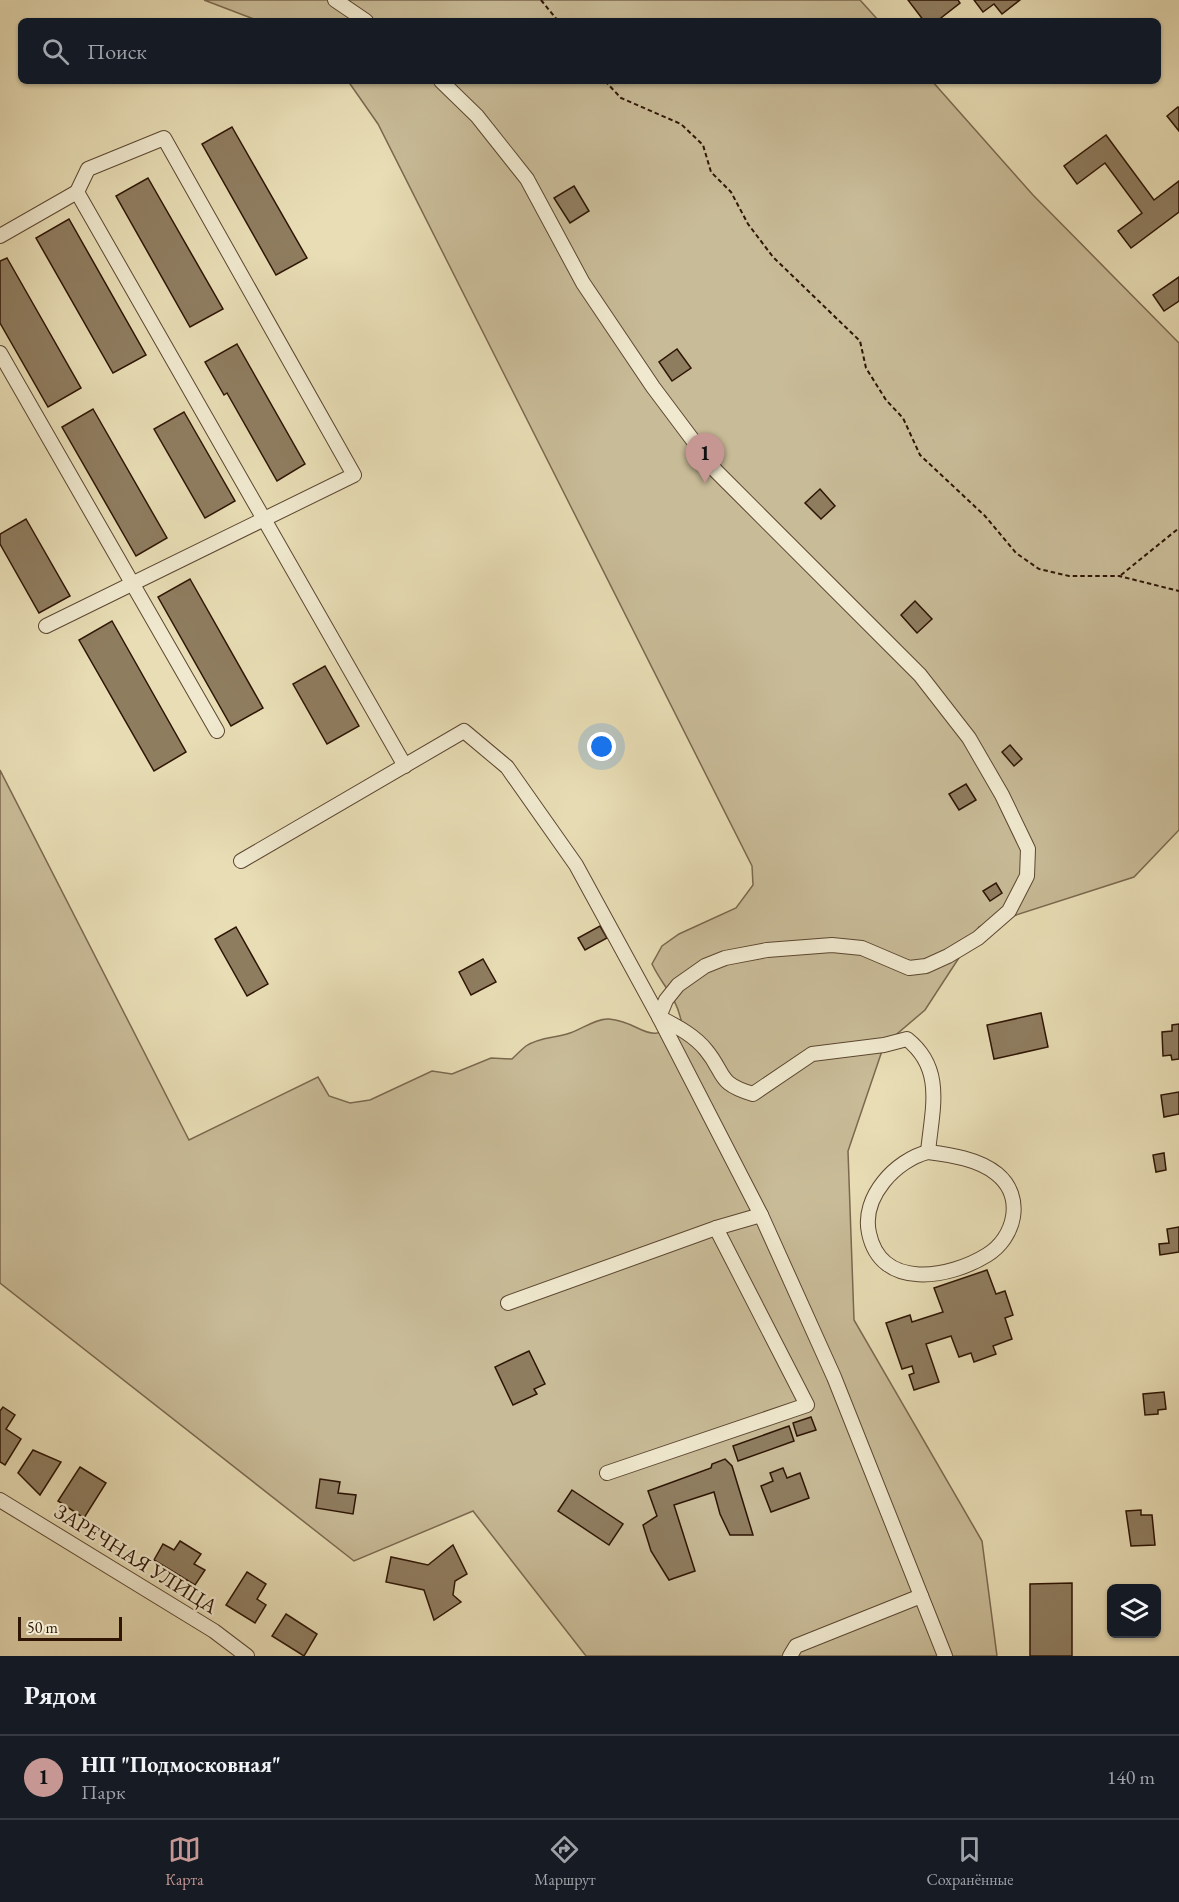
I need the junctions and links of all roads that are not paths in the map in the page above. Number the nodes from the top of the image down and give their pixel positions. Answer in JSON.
{"nodes":[{"id":1,"x":335,"y":0,"type":"edge"},
{"id":2,"x":362,"y":18,"type":"edge"},
{"id":3,"x":444,"y":84,"type":"edge"},
{"id":4,"x":77,"y":192,"type":"junction"},
{"id":5,"x":0,"y":236,"type":"edge"},
{"id":6,"x":0,"y":353,"type":"edge"},
{"id":7,"x":263,"y":518,"type":"junction"},
{"id":8,"x":133,"y":584,"type":"junction"},
{"id":9,"x":46,"y":626,"type":"dead end"},
{"id":10,"x":217,"y":731,"type":"dead end"},
{"id":11,"x":405,"y":766,"type":"junction"},
{"id":12,"x":241,"y":861,"type":"dead end"},
{"id":13,"x":659,"y":1017,"type":"junction"},
{"id":14,"x":928,"y":1152,"type":"junction"},
{"id":15,"x":761,"y":1215,"type":"junction"},
{"id":16,"x":716,"y":1228,"type":"junction"},
{"id":17,"x":508,"y":1303,"type":"dead end"},
{"id":18,"x":607,"y":1473,"type":"dead end"},
{"id":19,"x":0,"y":1500,"type":"edge"},
{"id":20,"x":921,"y":1596,"type":"junction"},
{"id":21,"x":247,"y":1656,"type":"edge"},
{"id":22,"x":790,"y":1656,"type":"edge"},
{"id":23,"x":945,"y":1656,"type":"edge"}],
"edges":[{"from":1,"to":2,"type":"street"},
{"from":3,"to":13,"type":"street"},
{"from":4,"to":5,"type":"street"},
{"from":4,"to":7,"type":"street"},
{"from":4,"to":7,"type":"street"},
{"from":6,"to":8,"type":"street"},
{"from":7,"to":8,"type":"street"},
{"from":7,"to":11,"type":"street"},
{"from":8,"to":9,"type":"street"},
{"from":8,"to":10,"type":"street"},
{"from":11,"to":12,"type":"street"},
{"from":11,"to":13,"type":"street"},
{"from":13,"to":14,"type":"street"},
{"from":13,"to":15,"type":"street"},
{"from":14,"to":14,"type":"street"},
{"from":15,"to":16,"type":"street"},
{"from":15,"to":20,"type":"street"},
{"from":16,"to":17,"type":"street"},
{"from":16,"to":18,"type":"street"},
{"from":19,"to":21,"type":"street","name":"ЗАРЕЧНАЯ УЛИЦА"},
{"from":20,"to":22,"type":"street"},
{"from":20,"to":23,"type":"street"}]}
